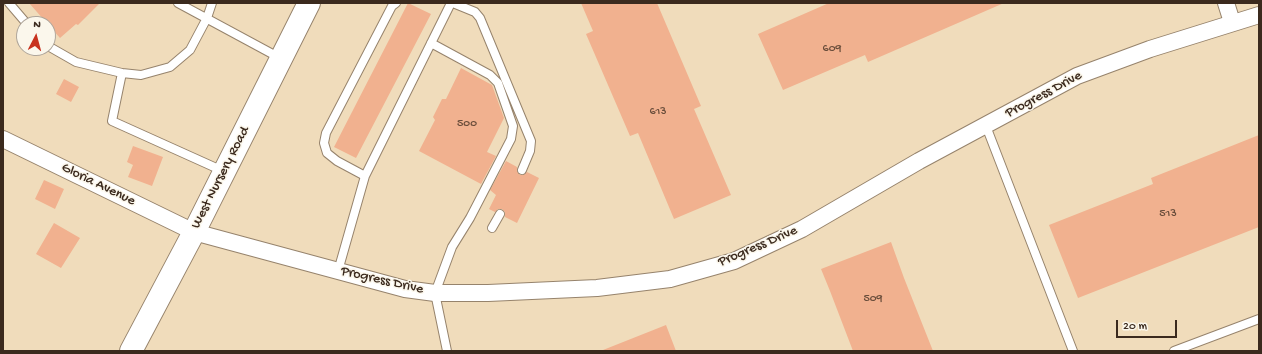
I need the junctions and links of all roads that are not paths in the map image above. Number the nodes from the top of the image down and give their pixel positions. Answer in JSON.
{"nodes":[{"id":1,"x":9,"y":3,"type":"edge"},
{"id":2,"x":178,"y":3,"type":"edge"},
{"id":3,"x":212,"y":3,"type":"edge"},
{"id":4,"x":309,"y":3,"type":"edge"},
{"id":5,"x":396,"y":3,"type":"edge"},
{"id":6,"x":452,"y":3,"type":"edge"},
{"id":7,"x":1226,"y":3,"type":"edge"},
{"id":8,"x":1259,"y":14,"type":"edge"},
{"id":9,"x":20,"y":16,"type":"edge"},
{"id":10,"x":207,"y":18,"type":"junction"},
{"id":11,"x":1232,"y":22,"type":"junction"},
{"id":12,"x":431,"y":43,"type":"junction"},
{"id":13,"x":56,"y":51,"type":"edge"},
{"id":14,"x":281,"y":58,"type":"junction"},
{"id":15,"x":122,"y":73,"type":"junction"},
{"id":16,"x":986,"y":126,"type":"junction"},
{"id":17,"x":3,"y":138,"type":"edge"},
{"id":18,"x":522,"y":170,"type":"dead end"},
{"id":19,"x":224,"y":172,"type":"junction"},
{"id":20,"x":365,"y":176,"type":"junction"},
{"id":21,"x":500,"y":214,"type":"dead end"},
{"id":22,"x":492,"y":228,"type":"dead end"},
{"id":23,"x":194,"y":232,"type":"junction"},
{"id":24,"x":338,"y":271,"type":"junction"},
{"id":25,"x":435,"y":293,"type":"junction"},
{"id":26,"x":1259,"y":319,"type":"edge"},
{"id":27,"x":131,"y":351,"type":"edge"},
{"id":28,"x":447,"y":351,"type":"edge"},
{"id":29,"x":1073,"y":351,"type":"edge"},
{"id":30,"x":1174,"y":351,"type":"edge"}],
"edges":[{"from":1,"to":9,"type":"lane"},
{"from":2,"to":10,"type":"lane"},
{"from":3,"to":10,"type":"lane"},
{"from":4,"to":14,"type":"main road","name":"West Nursery Road"},
{"from":5,"to":20,"type":"lane"},
{"from":6,"to":12,"type":"lane"},
{"from":6,"to":18,"type":"lane"},
{"from":7,"to":11,"type":"street"},
{"from":8,"to":11,"type":"street","name":"Progress Drive"},
{"from":10,"to":14,"type":"lane"},
{"from":10,"to":15,"type":"lane"},
{"from":11,"to":16,"type":"street","name":"Progress Drive"},
{"from":12,"to":20,"type":"lane"},
{"from":12,"to":25,"type":"lane"},
{"from":13,"to":15,"type":"lane"},
{"from":14,"to":19,"type":"main road","name":"West Nursery Road"},
{"from":15,"to":19,"type":"lane"},
{"from":16,"to":25,"type":"street","name":"Progress Drive"},
{"from":16,"to":29,"type":"lane"},
{"from":17,"to":23,"type":"street","name":"Gloria Avenue"},
{"from":19,"to":23,"type":"main road","name":"West Nursery Road"},
{"from":20,"to":24,"type":"lane"},
{"from":21,"to":22,"type":"lane"},
{"from":23,"to":24,"type":"street","name":"Progress Drive"},
{"from":23,"to":27,"type":"main road","name":"West Nursery Road"},
{"from":24,"to":25,"type":"street","name":"Progress Drive"},
{"from":25,"to":28,"type":"lane"},
{"from":26,"to":30,"type":"lane"}]}
